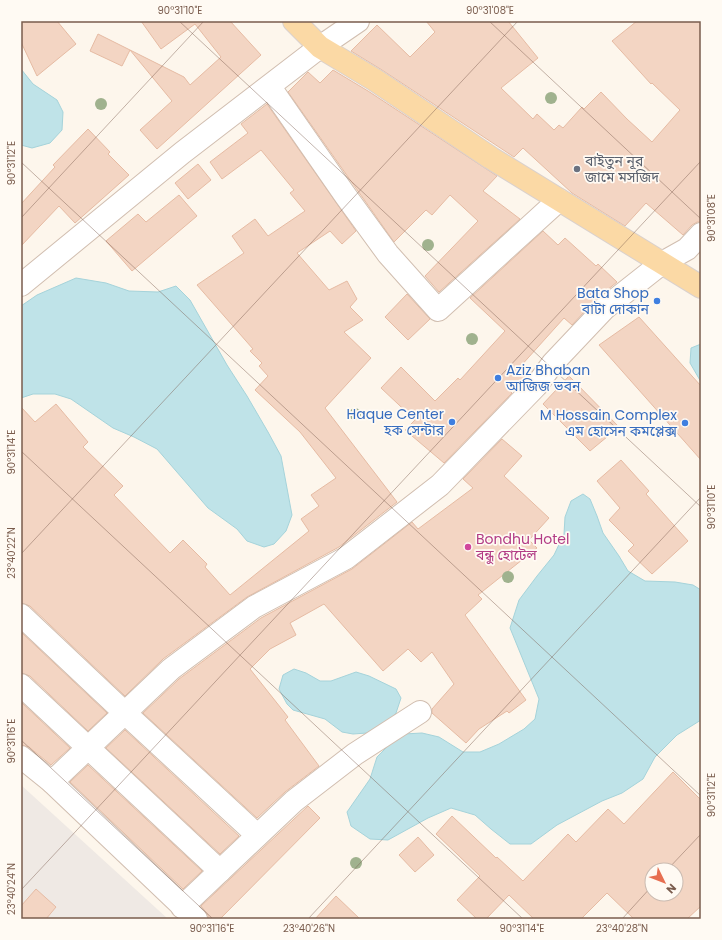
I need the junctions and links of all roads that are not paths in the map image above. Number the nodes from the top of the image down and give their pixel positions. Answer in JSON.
{"nodes":[{"id":1,"x":294,"y":21,"type":"edge"},
{"id":2,"x":358,"y":21,"type":"edge"},
{"id":3,"x":320,"y":47,"type":"junction"},
{"id":4,"x":270,"y":87,"type":"junction"},
{"id":5,"x":560,"y":200,"type":"junction"},
{"id":6,"x":701,"y":234,"type":"edge"},
{"id":7,"x":662,"y":263,"type":"junction"},
{"id":8,"x":21,"y":285,"type":"edge"},
{"id":9,"x":701,"y":287,"type":"edge"},
{"id":10,"x":21,"y":615,"type":"edge"},
{"id":11,"x":21,"y":685,"type":"edge"},
{"id":12,"x":420,"y":712,"type":"dead end"},
{"id":13,"x":125,"y":713,"type":"junction"},
{"id":14,"x":88,"y":748,"type":"junction"},
{"id":15,"x":21,"y":757,"type":"edge"},
{"id":16,"x":52,"y":782,"type":"junction"},
{"id":17,"x":257,"y":834,"type":"junction"},
{"id":18,"x":220,"y":871,"type":"junction"},
{"id":19,"x":189,"y":913,"type":"edge"}],
"edges":[{"from":1,"to":3,"type":"main road"},
{"from":2,"to":3,"type":"street"},
{"from":3,"to":4,"type":"street"},
{"from":3,"to":5,"type":"main road"},
{"from":4,"to":5,"type":"street"},
{"from":4,"to":8,"type":"street"},
{"from":5,"to":7,"type":"main road"},
{"from":6,"to":7,"type":"street"},
{"from":7,"to":9,"type":"main road"},
{"from":7,"to":13,"type":"street"},
{"from":10,"to":13,"type":"street"},
{"from":11,"to":14,"type":"street"},
{"from":12,"to":17,"type":"street"},
{"from":13,"to":14,"type":"street"},
{"from":13,"to":17,"type":"street"},
{"from":14,"to":16,"type":"street"},
{"from":14,"to":18,"type":"street"},
{"from":15,"to":16,"type":"street"},
{"from":16,"to":19,"type":"street"},
{"from":17,"to":18,"type":"street"},
{"from":18,"to":19,"type":"street"}]}
